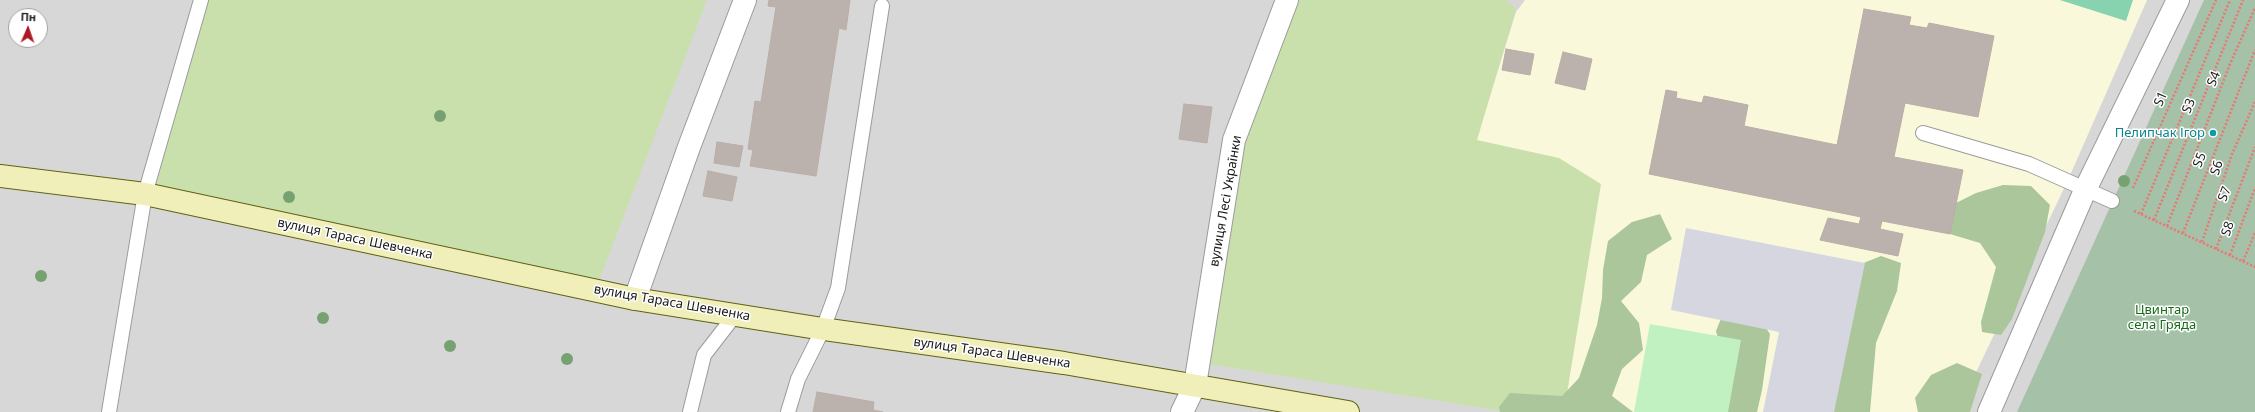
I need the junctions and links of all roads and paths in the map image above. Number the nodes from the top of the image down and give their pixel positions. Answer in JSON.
{"nodes":[{"id":1,"x":201,"y":0,"type":"edge"},
{"id":2,"x":745,"y":0,"type":"edge"},
{"id":3,"x":1287,"y":0,"type":"edge"},
{"id":4,"x":2178,"y":0,"type":"edge"},
{"id":5,"x":2216,"y":0,"type":"edge"},
{"id":6,"x":2230,"y":0,"type":"edge"},
{"id":7,"x":2243,"y":0,"type":"edge"},
{"id":8,"x":882,"y":6,"type":"dead end"},
{"id":9,"x":2255,"y":8,"type":"edge"},
{"id":10,"x":2255,"y":50,"type":"edge"},
{"id":11,"x":2255,"y":102,"type":"edge"},
{"id":12,"x":1923,"y":133,"type":"dead end"},
{"id":13,"x":2255,"y":147,"type":"edge"},
{"id":14,"x":0,"y":176,"type":"edge"},
{"id":15,"x":2086,"y":188,"type":"junction"},
{"id":16,"x":2255,"y":188,"type":"edge"},
{"id":17,"x":145,"y":194,"type":"junction"},
{"id":18,"x":2118,"y":204,"type":"junction"},
{"id":19,"x":2141,"y":214,"type":"junction"},
{"id":20,"x":2154,"y":220,"type":"junction"},
{"id":21,"x":2168,"y":226,"type":"junction"},
{"id":22,"x":2183,"y":233,"type":"junction"},
{"id":23,"x":2255,"y":233,"type":"edge"},
{"id":24,"x":2202,"y":242,"type":"junction"},
{"id":25,"x":2216,"y":249,"type":"junction"},
{"id":26,"x":2230,"y":255,"type":"junction"},
{"id":27,"x":2243,"y":261,"type":"junction"},
{"id":28,"x":2255,"y":267,"type":"edge"},
{"id":29,"x":635,"y":299,"type":"junction"},
{"id":30,"x":735,"y":315,"type":"junction"},
{"id":31,"x":823,"y":329,"type":"junction"},
{"id":32,"x":1195,"y":385,"type":"junction"},
{"id":33,"x":109,"y":412,"type":"edge"},
{"id":34,"x":690,"y":412,"type":"edge"},
{"id":35,"x":788,"y":412,"type":"edge"},
{"id":36,"x":1182,"y":412,"type":"edge"},
{"id":37,"x":1348,"y":412,"type":"edge"},
{"id":38,"x":1989,"y":412,"type":"edge"}],
"edges":[{"from":1,"to":17,"type":"lane"},
{"from":2,"to":29,"type":"street"},
{"from":3,"to":32,"type":"street","name":"вулиця Лесі Українки"},
{"from":4,"to":15,"type":"street"},
{"from":5,"to":18,"type":"path","name":"S1"},
{"from":6,"to":19,"type":"path"},
{"from":7,"to":20,"type":"path","name":"S3"},
{"from":8,"to":31,"type":"lane"},
{"from":9,"to":21,"type":"path","name":"S4"},
{"from":10,"to":22,"type":"path","name":"S5"},
{"from":11,"to":24,"type":"path","name":"S6"},
{"from":12,"to":15,"type":"lane"},
{"from":13,"to":25,"type":"path","name":"S7"},
{"from":14,"to":17,"type":"street","name":"вулиця Тараса Шевченка"},
{"from":15,"to":18,"type":"lane"},
{"from":15,"to":38,"type":"street"},
{"from":16,"to":26,"type":"path","name":"S8"},
{"from":17,"to":29,"type":"street","name":"вулиця Тараса Шевченка"},
{"from":17,"to":33,"type":"lane"},
{"from":18,"to":19,"type":"path"},
{"from":19,"to":20,"type":"path"},
{"from":20,"to":21,"type":"path"},
{"from":21,"to":22,"type":"path"},
{"from":22,"to":24,"type":"path"},
{"from":23,"to":27,"type":"path"},
{"from":24,"to":25,"type":"path"},
{"from":25,"to":26,"type":"path"},
{"from":26,"to":27,"type":"path"},
{"from":27,"to":28,"type":"path"},
{"from":29,"to":30,"type":"street","name":"вулиця Тараса Шевченка"},
{"from":30,"to":31,"type":"street","name":"вулиця Тараса Шевченка"},
{"from":30,"to":34,"type":"lane"},
{"from":31,"to":32,"type":"street","name":"вулиця Тараса Шевченка"},
{"from":31,"to":35,"type":"lane"},
{"from":32,"to":36,"type":"street","name":"вулиця Лесі Українки"},
{"from":32,"to":37,"type":"street","name":"вулиця Тараса Шевченка"}]}
